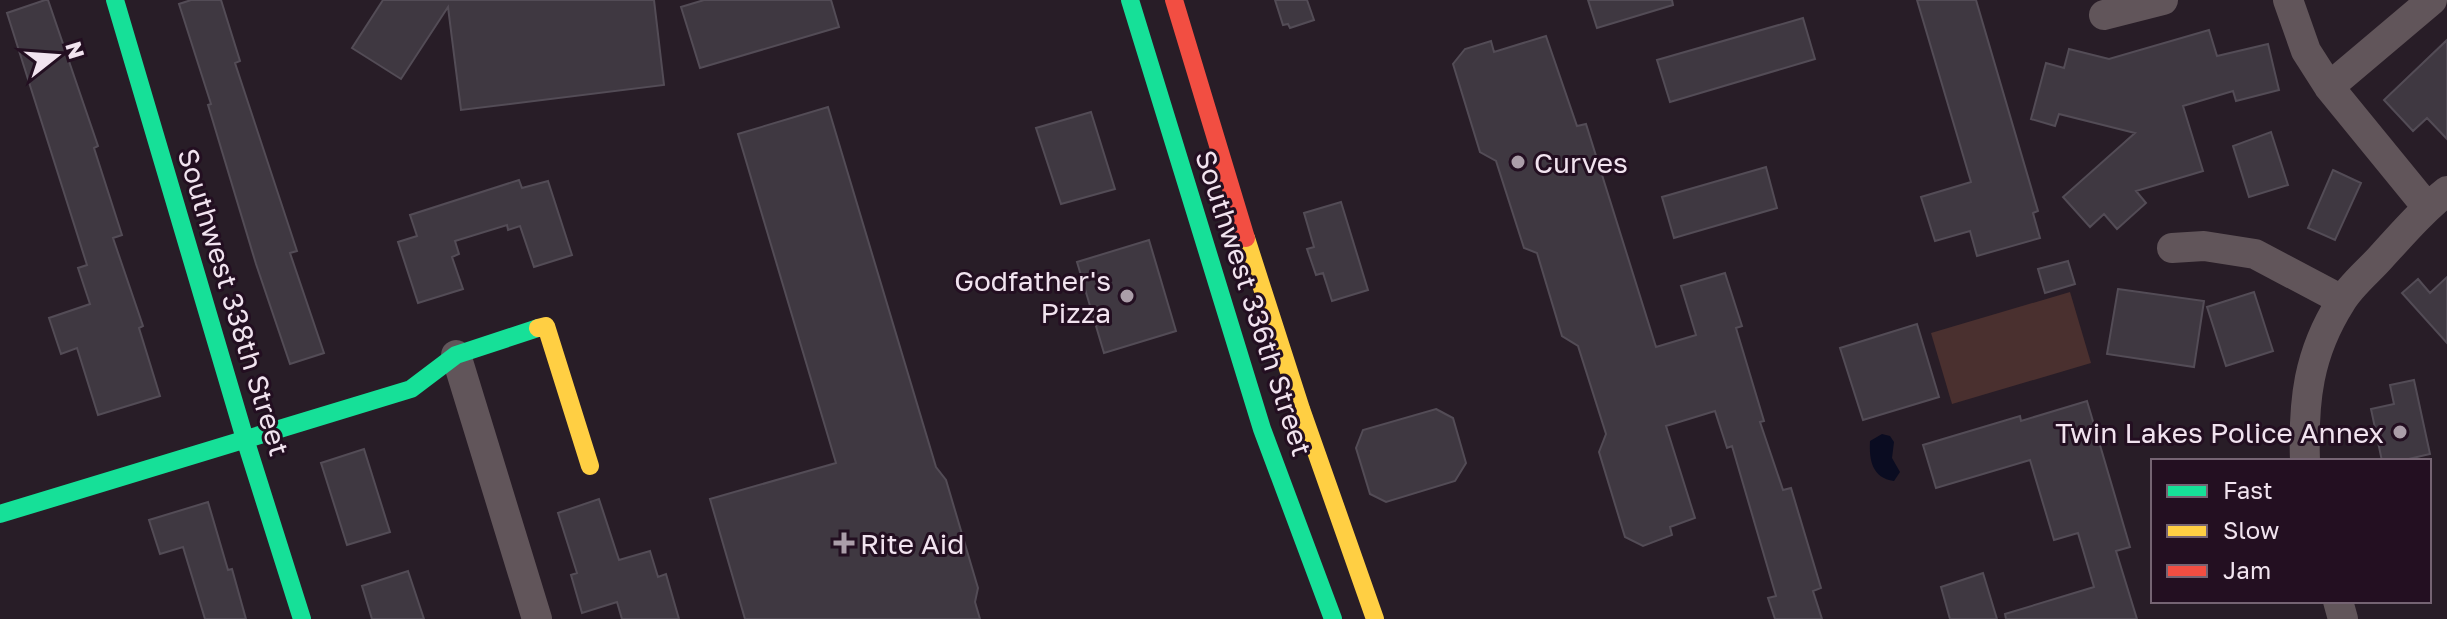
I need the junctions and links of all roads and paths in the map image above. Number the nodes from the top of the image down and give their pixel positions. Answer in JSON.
{"nodes":[{"id":1,"x":115,"y":0,"type":"edge"},
{"id":2,"x":1130,"y":0,"type":"edge"},
{"id":3,"x":1174,"y":0,"type":"edge"},
{"id":4,"x":2163,"y":0,"type":"edge"},
{"id":5,"x":2288,"y":0,"type":"edge"},
{"id":6,"x":2432,"y":0,"type":"edge"},
{"id":7,"x":2104,"y":15,"type":"dead end"},
{"id":8,"x":2329,"y":87,"type":"junction"},
{"id":9,"x":2437,"y":199,"type":"edge"},
{"id":10,"x":2172,"y":248,"type":"dead end"},
{"id":11,"x":2342,"y":300,"type":"junction"},
{"id":12,"x":1225,"y":313,"type":"junction"},
{"id":13,"x":456,"y":355,"type":"junction"},
{"id":14,"x":1301,"y":409,"type":"junction"},
{"id":15,"x":245,"y":439,"type":"junction"},
{"id":16,"x":2305,"y":459,"type":"edge"},
{"id":17,"x":590,"y":466,"type":"dead end"},
{"id":18,"x":0,"y":514,"type":"edge"},
{"id":19,"x":302,"y":619,"type":"edge"},
{"id":20,"x":537,"y":619,"type":"edge"},
{"id":21,"x":1333,"y":619,"type":"edge"},
{"id":22,"x":1375,"y":619,"type":"edge"}],
"edges":[{"from":1,"to":15,"type":"main road","name":"Southwest 338th Street"},
{"from":2,"to":12,"type":"main road","name":"Southwest 336th Street"},
{"from":3,"to":14,"type":"main road","name":"Southwest 336th Street"},
{"from":4,"to":7,"type":"street"},
{"from":5,"to":8,"type":"street"},
{"from":6,"to":8,"type":"street"},
{"from":8,"to":9,"type":"street"},
{"from":9,"to":11,"type":"street"},
{"from":10,"to":11,"type":"street"},
{"from":11,"to":16,"type":"street"},
{"from":12,"to":14,"type":"main road"},
{"from":12,"to":21,"type":"main road","name":"Southwest 336th Street"},
{"from":13,"to":15,"type":"main road"},
{"from":13,"to":17,"type":"main road"},
{"from":13,"to":20,"type":"street"},
{"from":14,"to":22,"type":"main road","name":"Southwest 336th Street"},
{"from":15,"to":18,"type":"main road"},
{"from":15,"to":19,"type":"main road","name":"Southwest 338th Street"}]}
